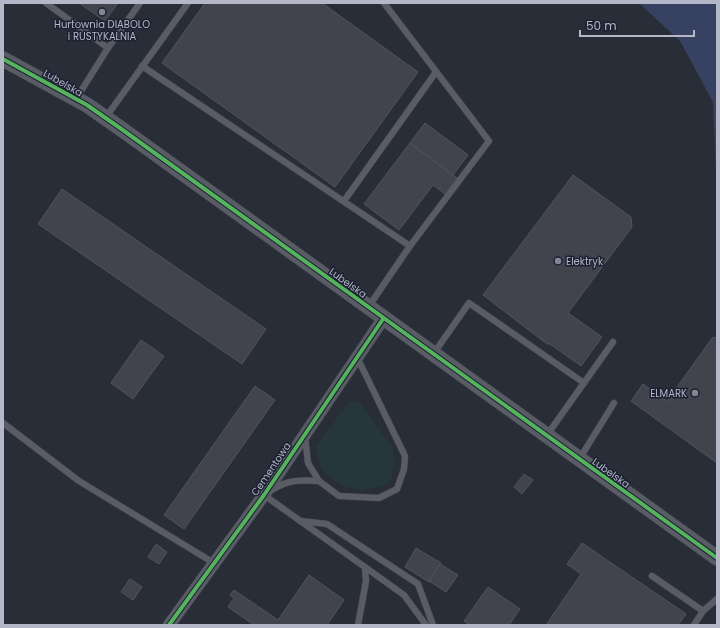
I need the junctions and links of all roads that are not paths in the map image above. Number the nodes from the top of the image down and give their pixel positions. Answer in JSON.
{"nodes":[{"id":1,"x":46,"y":3,"type":"edge"},
{"id":2,"x":140,"y":3,"type":"edge"},
{"id":3,"x":188,"y":3,"type":"edge"},
{"id":4,"x":384,"y":3,"type":"edge"},
{"id":5,"x":108,"y":48,"type":"junction"},
{"id":6,"x":3,"y":59,"type":"edge"},
{"id":7,"x":142,"y":66,"type":"junction"},
{"id":8,"x":436,"y":72,"type":"junction"},
{"id":9,"x":75,"y":99,"type":"junction"},
{"id":10,"x":105,"y":118,"type":"junction"},
{"id":11,"x":344,"y":201,"type":"junction"},
{"id":12,"x":410,"y":246,"type":"junction"},
{"id":13,"x":368,"y":307,"type":"junction"},
{"id":14,"x":383,"y":319,"type":"junction"},
{"id":15,"x":613,"y":342,"type":"dead end"},
{"id":16,"x":433,"y":355,"type":"junction"},
{"id":17,"x":357,"y":357,"type":"junction"},
{"id":18,"x":584,"y":383,"type":"junction"},
{"id":19,"x":614,"y":403,"type":"dead end"},
{"id":20,"x":3,"y":423,"type":"edge"},
{"id":21,"x":305,"y":432,"type":"junction"},
{"id":22,"x":547,"y":436,"type":"junction"},
{"id":23,"x":579,"y":459,"type":"junction"},
{"id":24,"x":319,"y":481,"type":"junction"},
{"id":25,"x":264,"y":495,"type":"junction"},
{"id":26,"x":298,"y":521,"type":"junction"},
{"id":27,"x":717,"y":558,"type":"edge"},
{"id":28,"x":214,"y":563,"type":"junction"},
{"id":29,"x":365,"y":568,"type":"junction"},
{"id":30,"x":652,"y":576,"type":"dead end"},
{"id":31,"x":717,"y":599,"type":"edge"},
{"id":32,"x":703,"y":611,"type":"junction"},
{"id":33,"x":169,"y":625,"type":"edge"},
{"id":34,"x":358,"y":625,"type":"edge"},
{"id":35,"x":426,"y":625,"type":"edge"},
{"id":36,"x":433,"y":625,"type":"edge"},
{"id":37,"x":694,"y":625,"type":"edge"}],
"edges":[{"from":1,"to":5,"type":"lane"},
{"from":2,"to":5,"type":"lane"},
{"from":3,"to":7,"type":"lane"},
{"from":4,"to":8,"type":"lane"},
{"from":5,"to":9,"type":"lane"},
{"from":6,"to":9,"type":"street","name":"Lubelska"},
{"from":7,"to":10,"type":"lane"},
{"from":7,"to":11,"type":"lane"},
{"from":8,"to":11,"type":"lane"},
{"from":8,"to":12,"type":"lane"},
{"from":9,"to":10,"type":"street","name":"Lubelska"},
{"from":10,"to":13,"type":"street","name":"Lubelska"},
{"from":11,"to":12,"type":"lane"},
{"from":12,"to":13,"type":"lane"},
{"from":13,"to":14,"type":"street","name":"Lubelska"},
{"from":14,"to":16,"type":"street","name":"Lubelska"},
{"from":14,"to":17,"type":"street","name":"Cementowa"},
{"from":15,"to":18,"type":"lane"},
{"from":16,"to":18,"type":"lane"},
{"from":16,"to":22,"type":"street","name":"Lubelska"},
{"from":17,"to":21,"type":"street","name":"Cementowa"},
{"from":17,"to":24,"type":"lane"},
{"from":18,"to":22,"type":"lane"},
{"from":19,"to":23,"type":"lane"},
{"from":20,"to":28,"type":"lane"},
{"from":21,"to":24,"type":"lane"},
{"from":21,"to":25,"type":"street","name":"Cementowa"},
{"from":22,"to":23,"type":"street","name":"Lubelska"},
{"from":23,"to":27,"type":"street","name":"Lubelska"},
{"from":24,"to":25,"type":"lane"},
{"from":25,"to":26,"type":"lane"},
{"from":25,"to":28,"type":"street","name":"Cementowa"},
{"from":26,"to":29,"type":"lane"},
{"from":26,"to":36,"type":"lane"},
{"from":28,"to":33,"type":"street","name":"Cementowa"},
{"from":29,"to":34,"type":"lane"},
{"from":29,"to":35,"type":"lane"},
{"from":30,"to":32,"type":"lane"},
{"from":31,"to":32,"type":"lane"},
{"from":32,"to":37,"type":"lane"}]}
